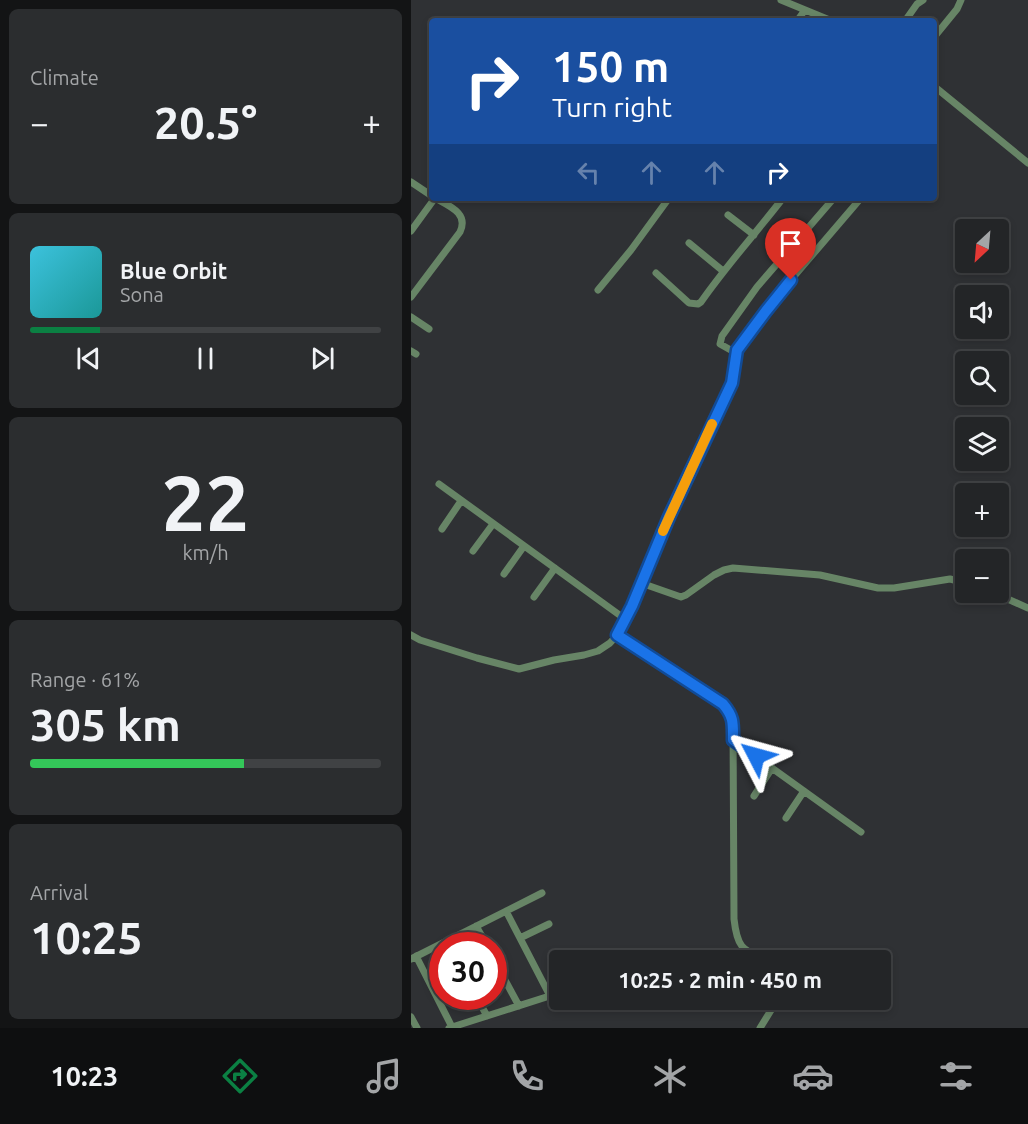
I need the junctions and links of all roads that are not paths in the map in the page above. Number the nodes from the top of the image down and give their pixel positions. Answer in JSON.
{"nodes":[{"id":1,"x":781,"y":0,"type":"edge"},
{"id":2,"x":923,"y":0,"type":"edge"},
{"id":3,"x":961,"y":0,"type":"edge"},
{"id":4,"x":805,"y":10,"type":"junction"},
{"id":5,"x":799,"y":18,"type":"edge"},
{"id":6,"x":825,"y":18,"type":"edge"},
{"id":7,"x":907,"y":18,"type":"edge"},
{"id":8,"x":937,"y":34,"type":"edge"},
{"id":9,"x":937,"y":91,"type":"edge"},
{"id":10,"x":1028,"y":163,"type":"edge"},
{"id":11,"x":411,"y":182,"type":"edge"},
{"id":12,"x":429,"y":194,"type":"edge"},
{"id":13,"x":431,"y":201,"type":"edge"},
{"id":14,"x":440,"y":201,"type":"edge"},
{"id":15,"x":667,"y":201,"type":"edge"},
{"id":16,"x":781,"y":201,"type":"edge"},
{"id":17,"x":831,"y":201,"type":"edge"},
{"id":18,"x":858,"y":201,"type":"edge"},
{"id":19,"x":728,"y":215,"type":"dead end"},
{"id":20,"x":411,"y":231,"type":"edge"},
{"id":21,"x":754,"y":235,"type":"junction"},
{"id":22,"x":689,"y":243,"type":"dead end"},
{"id":23,"x":723,"y":271,"type":"junction"},
{"id":24,"x":656,"y":273,"type":"dead end"},
{"id":25,"x":598,"y":290,"type":"dead end"},
{"id":26,"x":411,"y":297,"type":"edge"},
{"id":27,"x":411,"y":317,"type":"edge"},
{"id":28,"x":429,"y":329,"type":"dead end"},
{"id":29,"x":736,"y":353,"type":"junction"},
{"id":30,"x":438,"y":484,"type":"dead end"},
{"id":31,"x":461,"y":501,"type":"junction"},
{"id":32,"x":493,"y":524,"type":"junction"},
{"id":33,"x":442,"y":529,"type":"dead end"},
{"id":34,"x":524,"y":546,"type":"junction"},
{"id":35,"x":473,"y":551,"type":"dead end"},
{"id":36,"x":555,"y":568,"type":"junction"},
{"id":37,"x":504,"y":574,"type":"dead end"},
{"id":38,"x":955,"y":580,"type":"edge"},
{"id":39,"x":641,"y":583,"type":"junction"},
{"id":40,"x":534,"y":597,"type":"dead end"},
{"id":41,"x":1009,"y":600,"type":"edge"},
{"id":42,"x":1028,"y":608,"type":"edge"},
{"id":43,"x":625,"y":619,"type":"junction"},
{"id":44,"x":411,"y":635,"type":"edge"},
{"id":45,"x":617,"y":635,"type":"junction"},
{"id":46,"x":733,"y":740,"type":"junction"},
{"id":47,"x":773,"y":768,"type":"junction"},
{"id":48,"x":804,"y":791,"type":"junction"},
{"id":49,"x":754,"y":796,"type":"dead end"},
{"id":50,"x":786,"y":818,"type":"dead end"},
{"id":51,"x":861,"y":832,"type":"dead end"},
{"id":52,"x":542,"y":893,"type":"dead end"},
{"id":53,"x":506,"y":911,"type":"junction"},
{"id":54,"x":549,"y":924,"type":"dead end"},
{"id":55,"x":476,"y":926,"type":"junction"},
{"id":56,"x":466,"y":932,"type":"edge"},
{"id":57,"x":479,"y":932,"type":"edge"},
{"id":58,"x":520,"y":938,"type":"junction"},
{"id":59,"x":746,"y":950,"type":"edge"},
{"id":60,"x":429,"y":951,"type":"edge"},
{"id":61,"x":413,"y":957,"type":"edge"},
{"id":62,"x":507,"y":984,"type":"edge"},
{"id":63,"x":549,"y":994,"type":"edge"},
{"id":64,"x":549,"y":996,"type":"edge"},
{"id":65,"x":519,"y":1006,"type":"junction"},
{"id":66,"x":484,"y":1010,"type":"edge"},
{"id":67,"x":771,"y":1010,"type":"edge"},
{"id":68,"x":487,"y":1016,"type":"junction"},
{"id":69,"x":411,"y":1017,"type":"edge"},
{"id":70,"x":451,"y":1027,"type":"edge"},
{"id":71,"x":417,"y":1028,"type":"edge"},
{"id":72,"x":760,"y":1028,"type":"edge"}],
"edges":[{"from":1,"to":4,"type":"street"},
{"from":2,"to":7,"type":"street"},
{"from":3,"to":8,"type":"street"},
{"from":4,"to":5,"type":"street"},
{"from":4,"to":6,"type":"street"},
{"from":9,"to":10,"type":"street"},
{"from":11,"to":12,"type":"street"},
{"from":13,"to":20,"type":"street"},
{"from":14,"to":26,"type":"street"},
{"from":15,"to":25,"type":"street"},
{"from":16,"to":21,"type":"street"},
{"from":17,"to":29,"type":"street"},
{"from":18,"to":29,"type":"street"},
{"from":19,"to":21,"type":"street"},
{"from":21,"to":23,"type":"street"},
{"from":22,"to":23,"type":"street"},
{"from":23,"to":24,"type":"street"},
{"from":27,"to":28,"type":"street"},
{"from":29,"to":39,"type":"street"},
{"from":30,"to":31,"type":"street"},
{"from":31,"to":32,"type":"street"},
{"from":31,"to":33,"type":"street"},
{"from":32,"to":34,"type":"street"},
{"from":32,"to":35,"type":"street"},
{"from":34,"to":36,"type":"street"},
{"from":34,"to":37,"type":"street"},
{"from":36,"to":40,"type":"street"},
{"from":36,"to":43,"type":"street"},
{"from":38,"to":39,"type":"street"},
{"from":39,"to":43,"type":"street"},
{"from":41,"to":42,"type":"street"},
{"from":43,"to":45,"type":"street"},
{"from":44,"to":45,"type":"street"},
{"from":45,"to":46,"type":"street"},
{"from":46,"to":47,"type":"street"},
{"from":46,"to":59,"type":"street"},
{"from":47,"to":48,"type":"street"},
{"from":47,"to":49,"type":"street"},
{"from":48,"to":50,"type":"street"},
{"from":48,"to":51,"type":"street"},
{"from":52,"to":53,"type":"street"},
{"from":53,"to":55,"type":"street"},
{"from":53,"to":58,"type":"street"},
{"from":54,"to":58,"type":"street"},
{"from":55,"to":56,"type":"street"},
{"from":55,"to":57,"type":"street"},
{"from":58,"to":63,"type":"street"},
{"from":60,"to":61,"type":"street"},
{"from":61,"to":70,"type":"street"},
{"from":62,"to":65,"type":"street"},
{"from":64,"to":65,"type":"street"},
{"from":65,"to":68,"type":"street"},
{"from":66,"to":68,"type":"street"},
{"from":67,"to":72,"type":"street"},
{"from":68,"to":70,"type":"street"},
{"from":69,"to":71,"type":"street"}]}
